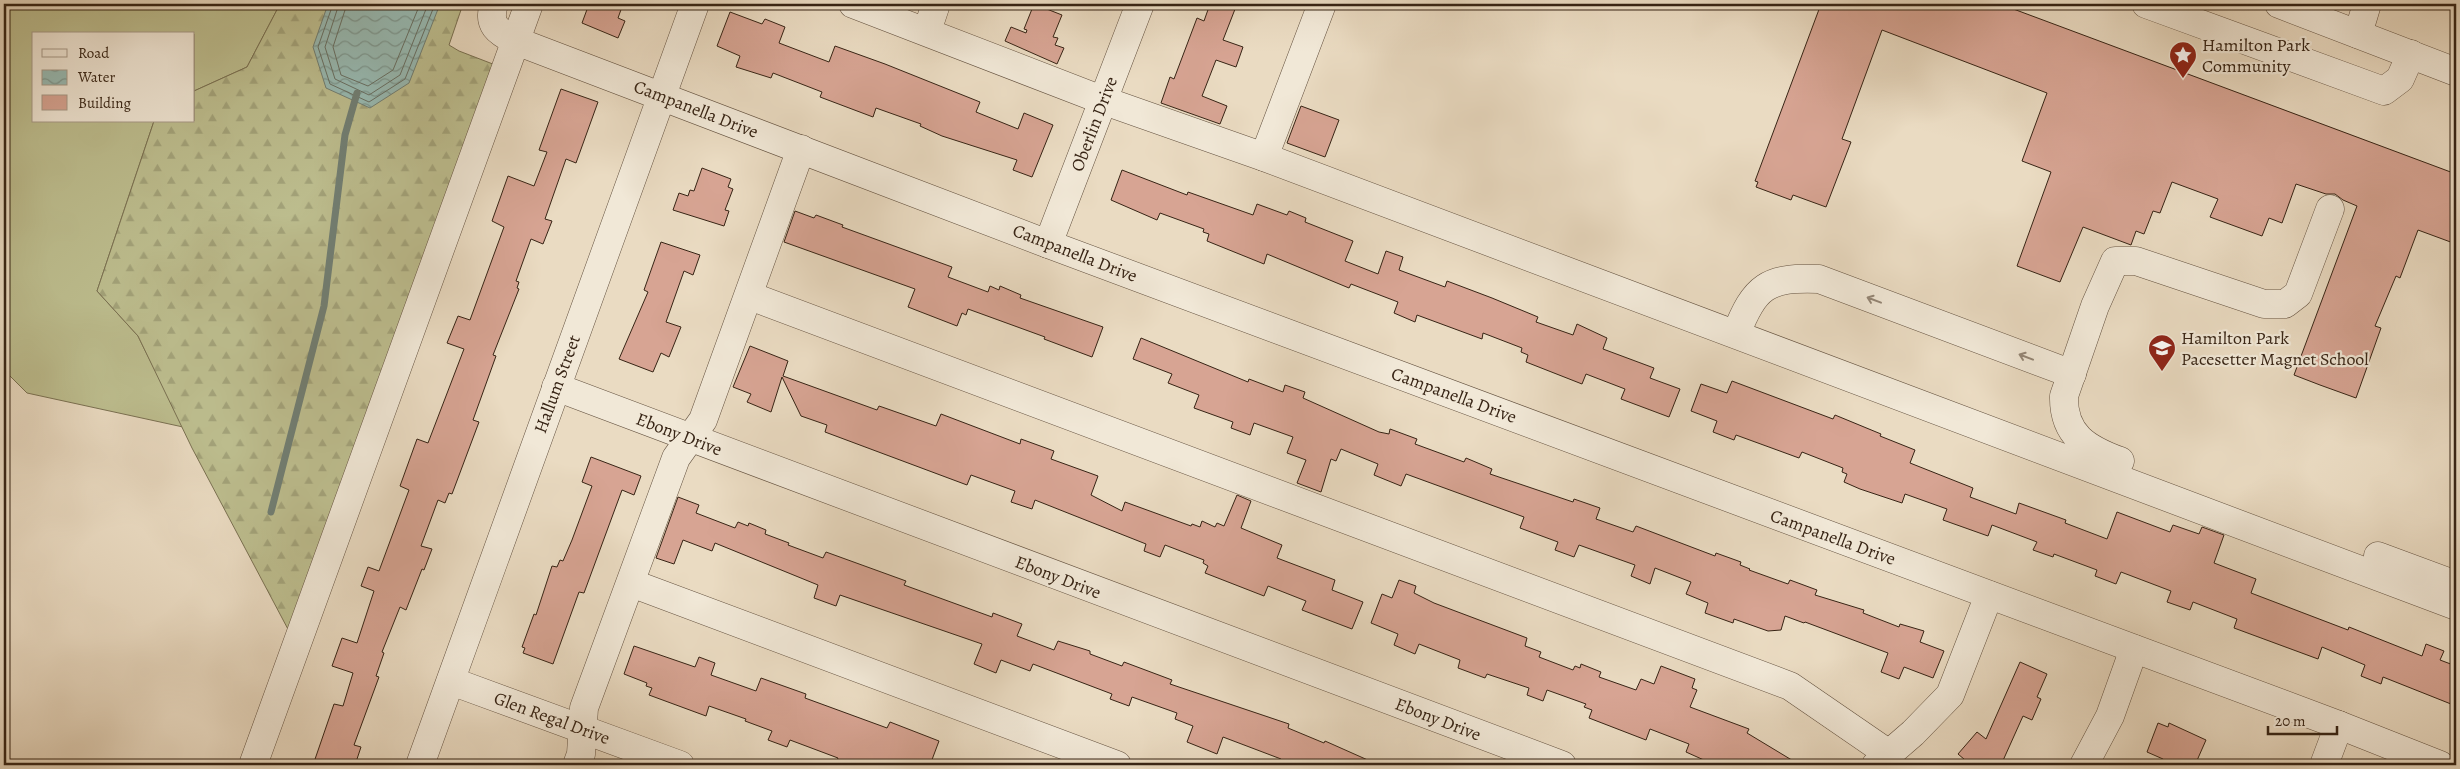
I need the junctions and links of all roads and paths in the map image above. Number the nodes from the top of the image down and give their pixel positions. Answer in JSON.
{"nodes":[{"id":1,"x":494,"y":4,"type":"edge"},
{"id":2,"x":529,"y":4,"type":"edge"},
{"id":3,"x":696,"y":4,"type":"edge"},
{"id":4,"x":853,"y":4,"type":"edge"},
{"id":5,"x":936,"y":4,"type":"edge"},
{"id":6,"x":1140,"y":4,"type":"edge"},
{"id":7,"x":1322,"y":4,"type":"edge"},
{"id":8,"x":2146,"y":4,"type":"edge"},
{"id":9,"x":2279,"y":4,"type":"edge"},
{"id":10,"x":2367,"y":4,"type":"edge"},
{"id":11,"x":927,"y":31,"type":"junction"},
{"id":12,"x":2358,"y":34,"type":"junction"},
{"id":13,"x":516,"y":41,"type":"junction"},
{"id":14,"x":2411,"y":54,"type":"junction"},
{"id":15,"x":2456,"y":72,"type":"edge"},
{"id":16,"x":662,"y":96,"type":"junction"},
{"id":17,"x":1102,"y":100,"type":"junction"},
{"id":18,"x":801,"y":149,"type":"junction"},
{"id":19,"x":1264,"y":157,"type":"junction"},
{"id":20,"x":2330,"y":208,"type":"dead end"},
{"id":21,"x":1048,"y":244,"type":"junction"},
{"id":22,"x":750,"y":296,"type":"junction"},
{"id":23,"x":1736,"y":334,"type":"junction"},
{"id":24,"x":2072,"y":374,"type":"junction"},
{"id":25,"x":556,"y":387,"type":"junction"},
{"id":26,"x":2067,"y":420,"type":"junction"},
{"id":27,"x":691,"y":439,"type":"junction"},
{"id":28,"x":2054,"y":454,"type":"junction"},
{"id":29,"x":631,"y":583,"type":"junction"},
{"id":30,"x":2456,"y":585,"type":"edge"},
{"id":31,"x":1989,"y":595,"type":"junction"},
{"id":32,"x":2456,"y":606,"type":"edge"},
{"id":33,"x":2134,"y":649,"type":"junction"},
{"id":34,"x":451,"y":681,"type":"junction"},
{"id":35,"x":2339,"y":725,"type":"junction"},
{"id":36,"x":582,"y":728,"type":"junction"},
{"id":37,"x":1882,"y":760,"type":"edge"},
{"id":38,"x":253,"y":765,"type":"edge"},
{"id":39,"x":420,"y":765,"type":"edge"},
{"id":40,"x":577,"y":765,"type":"edge"},
{"id":41,"x":680,"y":765,"type":"edge"},
{"id":42,"x":1117,"y":765,"type":"edge"},
{"id":43,"x":1562,"y":765,"type":"edge"},
{"id":44,"x":2084,"y":765,"type":"edge"},
{"id":45,"x":2324,"y":765,"type":"edge"},
{"id":46,"x":2440,"y":765,"type":"edge"}],
"edges":[{"from":1,"to":13,"type":"street","name":"Campanella Drive"},
{"from":2,"to":13,"type":"street"},
{"from":3,"to":16,"type":"street","name":"Hallum Street"},
{"from":4,"to":11,"type":"street"},
{"from":5,"to":11,"type":"street"},
{"from":6,"to":17,"type":"street","name":"Oberlin Drive"},
{"from":7,"to":19,"type":"street"},
{"from":8,"to":14,"type":"street"},
{"from":9,"to":12,"type":"street"},
{"from":10,"to":12,"type":"street"},
{"from":11,"to":17,"type":"street"},
{"from":12,"to":14,"type":"street"},
{"from":13,"to":16,"type":"street","name":"Campanella Drive"},
{"from":13,"to":38,"type":"street"},
{"from":14,"to":15,"type":"street"},
{"from":16,"to":18,"type":"street","name":"Campanella Drive"},
{"from":16,"to":25,"type":"street","name":"Hallum Street"},
{"from":17,"to":19,"type":"street"},
{"from":17,"to":21,"type":"street","name":"Oberlin Drive"},
{"from":18,"to":21,"type":"street","name":"Campanella Drive"},
{"from":18,"to":22,"type":"street"},
{"from":19,"to":23,"type":"street"},
{"from":20,"to":24,"type":"street"},
{"from":21,"to":31,"type":"street","name":"Campanella Drive"},
{"from":22,"to":27,"type":"street"},
{"from":22,"to":37,"type":"street"},
{"from":24,"to":23,"type":"street","one_way":true},
{"from":23,"to":28,"type":"street"},
{"from":24,"to":26,"type":"street"},
{"from":25,"to":27,"type":"street","name":"Ebony Drive"},
{"from":25,"to":34,"type":"street","name":"Hallum Street"},
{"from":26,"to":28,"type":"street"},
{"from":26,"to":30,"type":"street"},
{"from":27,"to":29,"type":"street"},
{"from":27,"to":43,"type":"street","name":"Ebony Drive"},
{"from":28,"to":32,"type":"street"},
{"from":29,"to":36,"type":"street"},
{"from":29,"to":42,"type":"street"},
{"from":31,"to":33,"type":"street","name":"Campanella Drive"},
{"from":31,"to":37,"type":"street"},
{"from":33,"to":35,"type":"street","name":"Campanella Drive"},
{"from":33,"to":44,"type":"street"},
{"from":34,"to":36,"type":"street","name":"Glen Regal Drive"},
{"from":34,"to":39,"type":"street","name":"Hallum Street"},
{"from":35,"to":45,"type":"street"},
{"from":35,"to":46,"type":"street","name":"Campanella Drive"},
{"from":36,"to":40,"type":"street"},
{"from":36,"to":41,"type":"street","name":"Glen Regal Drive"}]}
